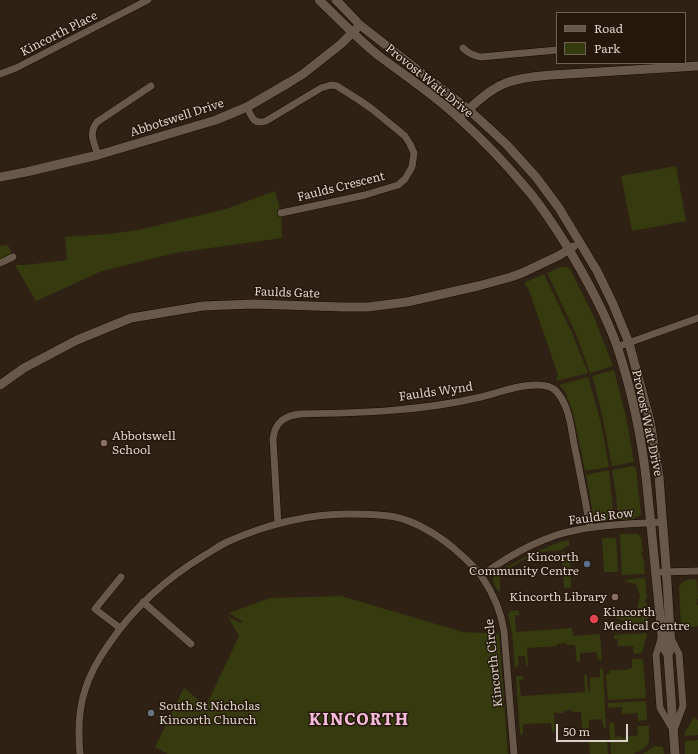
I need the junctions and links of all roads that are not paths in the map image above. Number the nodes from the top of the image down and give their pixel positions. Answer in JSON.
{"nodes":[{"id":1,"x":148,"y":0,"type":"edge"},
{"id":2,"x":319,"y":0,"type":"edge"},
{"id":3,"x":336,"y":0,"type":"edge"},
{"id":4,"x":360,"y":26,"type":"junction"},
{"id":5,"x":352,"y":33,"type":"junction"},
{"id":6,"x":463,"y":48,"type":"dead end"},
{"id":7,"x":556,"y":50,"type":"edge"},
{"id":8,"x":698,"y":66,"type":"edge"},
{"id":9,"x":619,"y":67,"type":"edge"},
{"id":10,"x":0,"y":74,"type":"edge"},
{"id":11,"x":151,"y":86,"type":"dead end"},
{"id":12,"x":247,"y":107,"type":"junction"},
{"id":13,"x":469,"y":110,"type":"junction"},
{"id":14,"x":460,"y":119,"type":"junction"},
{"id":15,"x":98,"y":155,"type":"junction"},
{"id":16,"x":0,"y":177,"type":"edge"},
{"id":17,"x":280,"y":213,"type":"dead end"},
{"id":18,"x":580,"y":243,"type":"junction"},
{"id":19,"x":569,"y":250,"type":"junction"},
{"id":20,"x":13,"y":257,"type":"dead end"},
{"id":21,"x":0,"y":263,"type":"edge"},
{"id":22,"x":698,"y":318,"type":"edge"},
{"id":23,"x":629,"y":342,"type":"junction"},
{"id":24,"x":617,"y":346,"type":"junction"},
{"id":25,"x":0,"y":385,"type":"edge"},
{"id":26,"x":662,"y":522,"type":"junction"},
{"id":27,"x":651,"y":523,"type":"junction"},
{"id":28,"x":278,"y":524,"type":"junction"},
{"id":29,"x":590,"y":527,"type":"junction"},
{"id":30,"x":698,"y":571,"type":"edge"},
{"id":31,"x":656,"y":572,"type":"junction"},
{"id":32,"x":667,"y":572,"type":"junction"},
{"id":33,"x":482,"y":576,"type":"junction"},
{"id":34,"x":121,"y":577,"type":"dead end"},
{"id":35,"x":143,"y":602,"type":"junction"},
{"id":36,"x":120,"y":628,"type":"junction"},
{"id":37,"x":666,"y":637,"type":"junction"},
{"id":38,"x":191,"y":644,"type":"dead end"},
{"id":39,"x":674,"y":730,"type":"junction"},
{"id":40,"x":80,"y":754,"type":"edge"},
{"id":41,"x":514,"y":754,"type":"edge"},
{"id":42,"x":675,"y":754,"type":"edge"}],
"edges":[{"from":1,"to":10,"type":"street","name":"Kincorth Place"},
{"from":2,"to":5,"type":"street","name":"Provost Watt Drive"},
{"from":3,"to":4,"type":"street","name":"Provost Watt Drive"},
{"from":4,"to":5,"type":"street","name":"Abbotswell Drive"},
{"from":4,"to":13,"type":"street","name":"Provost Watt Drive"},
{"from":5,"to":12,"type":"street","name":"Abbotswell Drive"},
{"from":5,"to":14,"type":"street","name":"Provost Watt Drive"},
{"from":6,"to":7,"type":"street"},
{"from":8,"to":9,"type":"street"},
{"from":9,"to":13,"type":"street"},
{"from":11,"to":15,"type":"street"},
{"from":12,"to":15,"type":"street","name":"Abbotswell Drive"},
{"from":12,"to":17,"type":"street","name":"Faulds Crescent"},
{"from":13,"to":14,"type":"street"},
{"from":13,"to":18,"type":"street","name":"Provost Watt Drive"},
{"from":14,"to":19,"type":"street","name":"Provost Watt Drive"},
{"from":15,"to":16,"type":"street","name":"Abbotswell Drive"},
{"from":18,"to":19,"type":"street","name":"Faulds Gate"},
{"from":18,"to":23,"type":"street","name":"Provost Watt Drive"},
{"from":19,"to":24,"type":"street","name":"Provost Watt Drive"},
{"from":19,"to":25,"type":"street","name":"Faulds Gate"},
{"from":20,"to":21,"type":"street"},
{"from":22,"to":23,"type":"street"},
{"from":23,"to":24,"type":"street"},
{"from":23,"to":26,"type":"street","name":"Provost Watt Drive"},
{"from":24,"to":27,"type":"street","name":"Provost Watt Drive"},
{"from":26,"to":27,"type":"street","name":"Faulds Row"},
{"from":26,"to":32,"type":"street","name":"Provost Watt Drive"},
{"from":27,"to":29,"type":"street","name":"Faulds Row"},
{"from":27,"to":31,"type":"street","name":"Provost Watt Drive"},
{"from":28,"to":29,"type":"street","name":"Faulds Wynd"},
{"from":28,"to":33,"type":"street","name":"Kincorth Circle"},
{"from":28,"to":35,"type":"street","name":"Kincorth Circle"},
{"from":29,"to":33,"type":"street","name":"Faulds Row"},
{"from":30,"to":32,"type":"street"},
{"from":31,"to":32,"type":"street"},
{"from":31,"to":37,"type":"street","name":"Provost Watt Drive"},
{"from":32,"to":37,"type":"street","name":"Provost Watt Drive"},
{"from":33,"to":41,"type":"street","name":"Kincorth Circle"},
{"from":34,"to":36,"type":"street"},
{"from":35,"to":36,"type":"street","name":"Kincorth Circle"},
{"from":35,"to":38,"type":"street"},
{"from":36,"to":40,"type":"street","name":"Kincorth Circle"},
{"from":37,"to":39,"type":"street","name":"Provost Watt Drive"},
{"from":37,"to":39,"type":"street"},
{"from":37,"to":39,"type":"street"},
{"from":39,"to":42,"type":"street","name":"Provost Watt Drive"}]}
